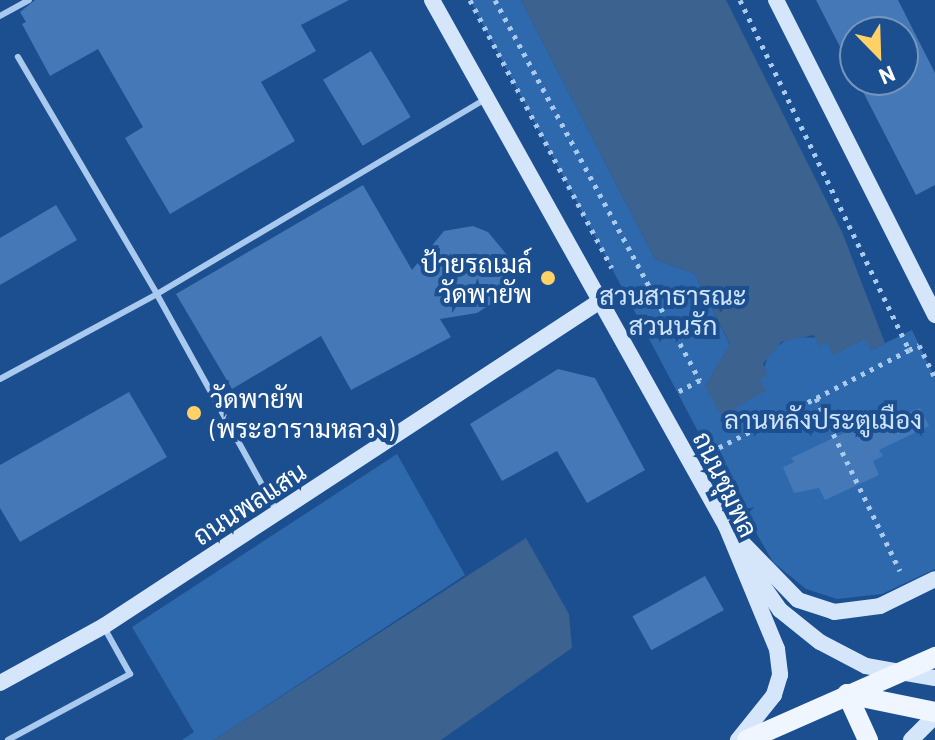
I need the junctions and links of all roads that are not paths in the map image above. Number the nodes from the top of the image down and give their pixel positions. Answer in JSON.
{"nodes":[{"id":1,"x":29,"y":0,"type":"edge"},
{"id":2,"x":432,"y":0,"type":"edge"},
{"id":3,"x":776,"y":0,"type":"edge"},
{"id":4,"x":0,"y":16,"type":"edge"},
{"id":5,"x":18,"y":57,"type":"dead end"},
{"id":6,"x":487,"y":98,"type":"junction"},
{"id":7,"x":157,"y":294,"type":"junction"},
{"id":8,"x":600,"y":301,"type":"junction"},
{"id":9,"x":935,"y":315,"type":"edge"},
{"id":10,"x":0,"y":379,"type":"edge"},
{"id":11,"x":278,"y":513,"type":"junction"},
{"id":12,"x":726,"y":526,"type":"junction"},
{"id":13,"x":935,"y":579,"type":"edge"},
{"id":14,"x":104,"y":626,"type":"junction"},
{"id":15,"x":935,"y":657,"type":"edge"},
{"id":16,"x":897,"y":673,"type":"junction"},
{"id":17,"x":935,"y":678,"type":"edge"},
{"id":18,"x":0,"y":683,"type":"edge"},
{"id":19,"x":847,"y":694,"type":"junction"},
{"id":20,"x":935,"y":714,"type":"edge"},
{"id":21,"x":8,"y":740,"type":"edge"},
{"id":22,"x":738,"y":740,"type":"edge"},
{"id":23,"x":747,"y":740,"type":"edge"},
{"id":24,"x":868,"y":740,"type":"edge"},
{"id":25,"x":911,"y":740,"type":"edge"}],
"edges":[{"from":1,"to":4,"type":"lane"},
{"from":2,"to":6,"type":"main road","name":"ถนนชุมพล"},
{"from":3,"to":9,"type":"main road"},
{"from":5,"to":7,"type":"lane"},
{"from":6,"to":7,"type":"lane"},
{"from":6,"to":8,"type":"main road","name":"ถนนชุมพล"},
{"from":7,"to":10,"type":"lane"},
{"from":7,"to":11,"type":"lane"},
{"from":8,"to":11,"type":"main road","name":"ถนนพลแสน"},
{"from":8,"to":12,"type":"main road","name":"ถนนชุมพล"},
{"from":11,"to":14,"type":"main road","name":"ถนนพลแสน"},
{"from":12,"to":13,"type":"main road"},
{"from":12,"to":16,"type":"main road"},
{"from":12,"to":22,"type":"main road","name":"ถนนชุมพล"},
{"from":14,"to":18,"type":"main road","name":"ถนนพลแสน"},
{"from":14,"to":21,"type":"lane"},
{"from":15,"to":16,"type":"main road"},
{"from":16,"to":17,"type":"main road"},
{"from":16,"to":19,"type":"main road"},
{"from":19,"to":20,"type":"main road"},
{"from":19,"to":23,"type":"main road"},
{"from":19,"to":24,"type":"main road"},
{"from":20,"to":25,"type":"main road"}]}
